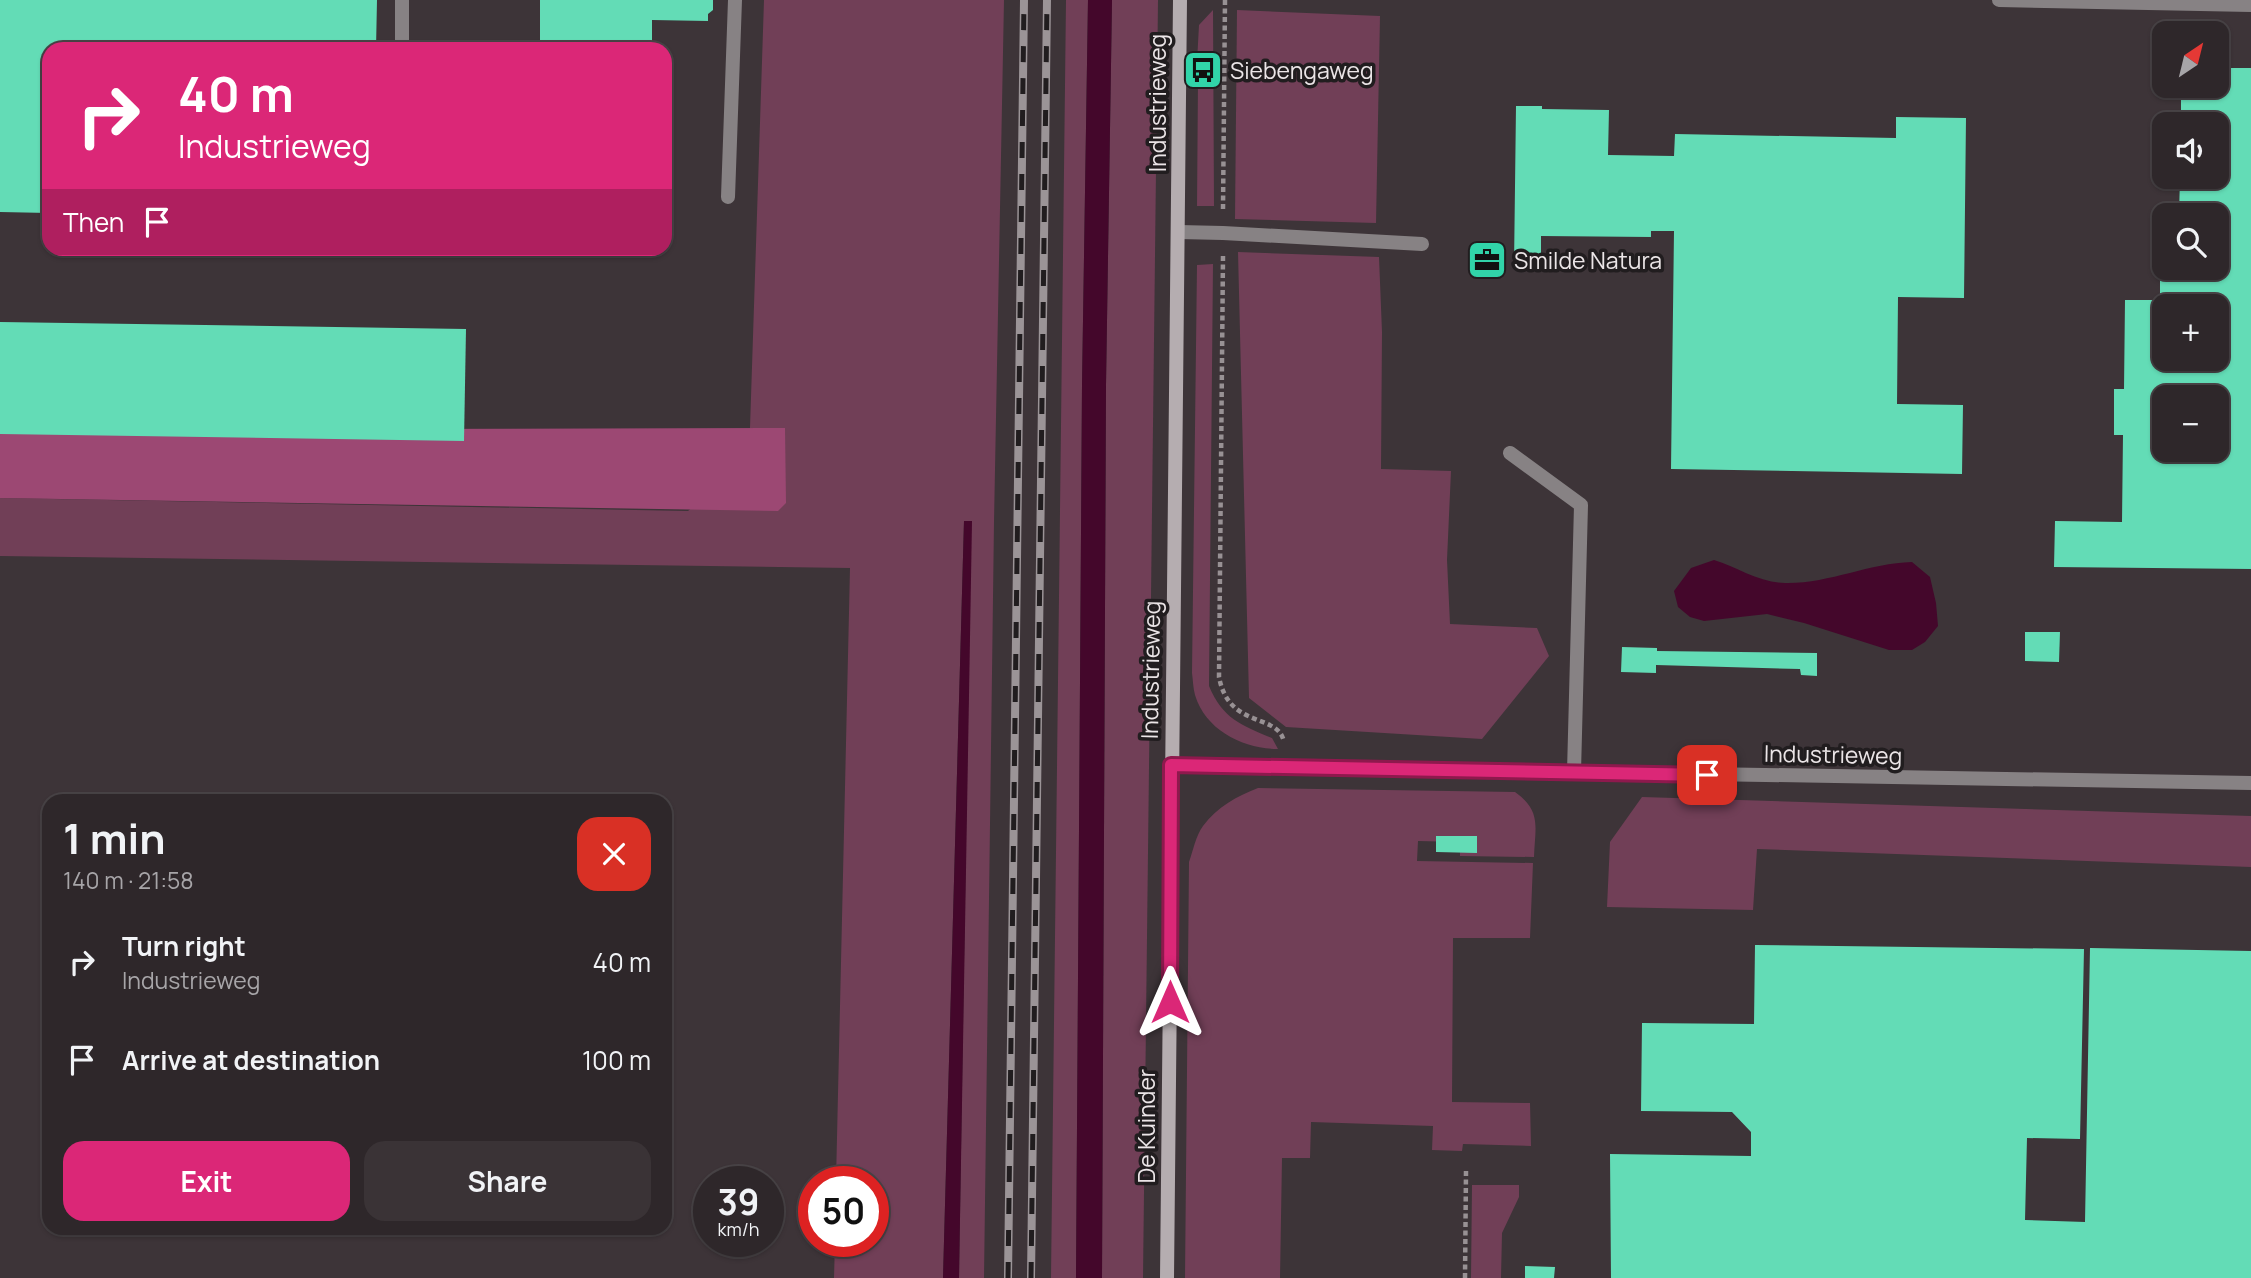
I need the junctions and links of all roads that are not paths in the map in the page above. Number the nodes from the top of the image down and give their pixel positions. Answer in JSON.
{"nodes":[{"id":1,"x":402,"y":0,"type":"edge"},
{"id":2,"x":735,"y":0,"type":"edge"},
{"id":3,"x":1181,"y":0,"type":"edge"},
{"id":4,"x":1999,"y":0,"type":"edge"},
{"id":5,"x":2251,"y":5,"type":"edge"},
{"id":6,"x":402,"y":42,"type":"edge"},
{"id":7,"x":728,"y":197,"type":"dead end"},
{"id":8,"x":1179,"y":232,"type":"junction"},
{"id":9,"x":1422,"y":244,"type":"dead end"},
{"id":10,"x":1510,"y":453,"type":"dead end"},
{"id":11,"x":1171,"y":765,"type":"junction"},
{"id":12,"x":1574,"y":772,"type":"junction"},
{"id":13,"x":2251,"y":783,"type":"edge"},
{"id":14,"x":1167,"y":1278,"type":"edge"}],
"edges":[{"from":1,"to":6,"type":"street"},
{"from":2,"to":7,"type":"street"},
{"from":3,"to":8,"type":"main road","name":"Industrieweg"},
{"from":4,"to":5,"type":"street"},
{"from":8,"to":9,"type":"street"},
{"from":8,"to":11,"type":"main road","name":"Industrieweg"},
{"from":10,"to":12,"type":"street"},
{"from":11,"to":12,"type":"street","name":"Industrieweg"},
{"from":11,"to":14,"type":"main road","name":"De Kuinder"},
{"from":12,"to":13,"type":"street","name":"Industrieweg"}]}
